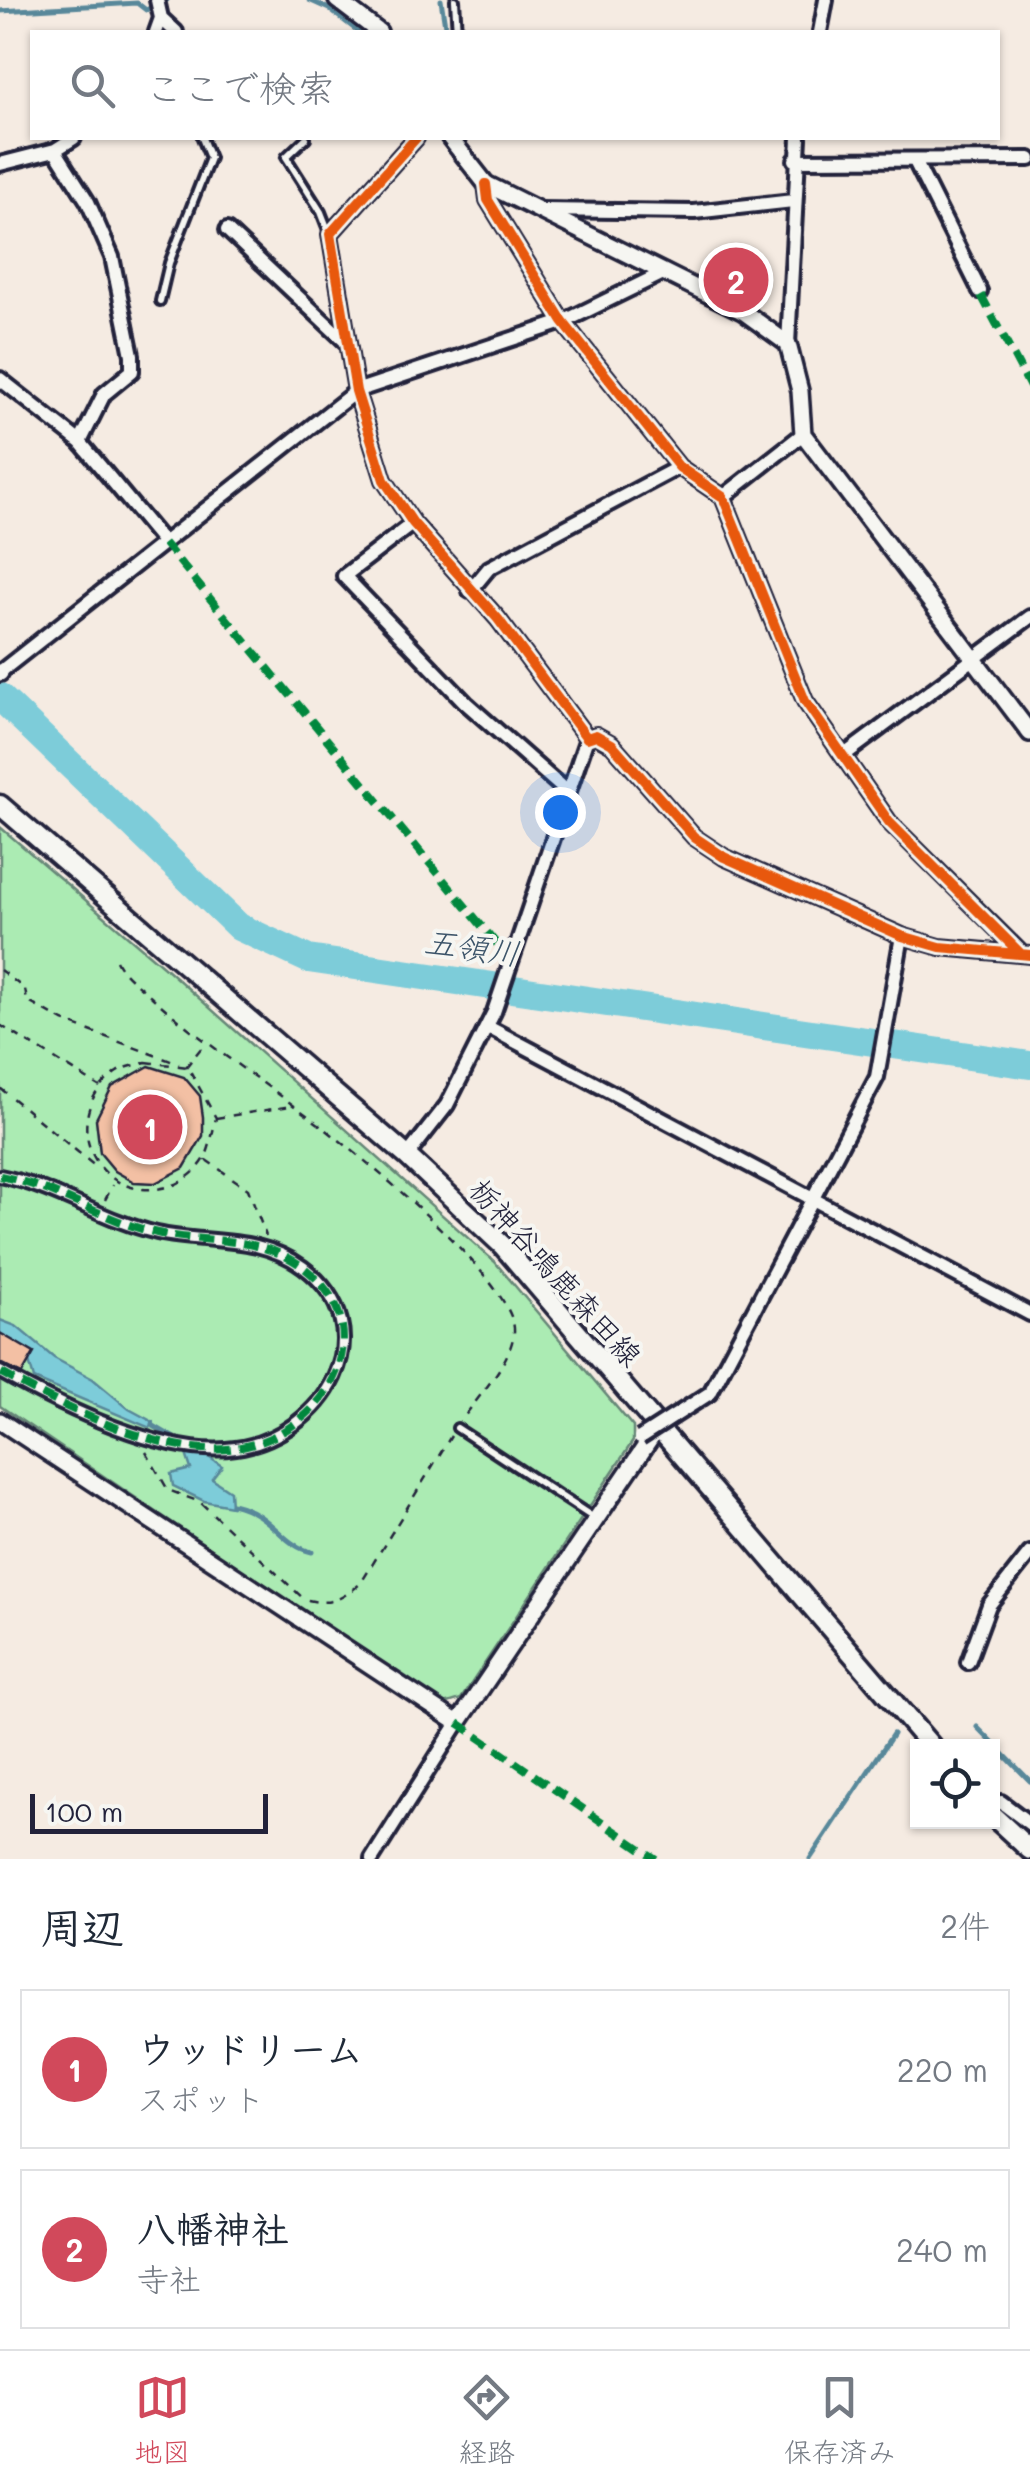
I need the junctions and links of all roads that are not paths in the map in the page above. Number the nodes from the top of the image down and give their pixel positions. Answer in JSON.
{"nodes":[{"id":1,"x":157,"y":0,"type":"edge"},
{"id":2,"x":336,"y":0,"type":"edge"},
{"id":3,"x":455,"y":0,"type":"edge"},
{"id":4,"x":826,"y":0,"type":"edge"},
{"id":5,"x":158,"y":26,"type":"edge"},
{"id":6,"x":376,"y":30,"type":"edge"},
{"id":7,"x":458,"y":30,"type":"edge"},
{"id":8,"x":820,"y":30,"type":"edge"},
{"id":9,"x":71,"y":140,"type":"edge"},
{"id":10,"x":203,"y":140,"type":"edge"},
{"id":11,"x":304,"y":140,"type":"edge"},
{"id":12,"x":414,"y":140,"type":"edge"},
{"id":13,"x":452,"y":140,"type":"edge"},
{"id":14,"x":800,"y":140,"type":"edge"},
{"id":15,"x":55,"y":150,"type":"junction"},
{"id":16,"x":1030,"y":158,"type":"edge"},
{"id":17,"x":795,"y":160,"type":"junction"},
{"id":18,"x":914,"y":160,"type":"junction"},
{"id":19,"x":0,"y":164,"type":"edge"},
{"id":20,"x":486,"y":184,"type":"junction"},
{"id":21,"x":794,"y":201,"type":"junction"},
{"id":22,"x":538,"y":210,"type":"junction"},
{"id":23,"x":227,"y":230,"type":"dead end"},
{"id":24,"x":330,"y":236,"type":"junction"},
{"id":25,"x":665,"y":272,"type":"junction"},
{"id":26,"x":980,"y":291,"type":"dead end"},
{"id":27,"x":160,"y":300,"type":"dead end"},
{"id":28,"x":564,"y":322,"type":"junction"},
{"id":29,"x":348,"y":344,"type":"junction"},
{"id":30,"x":788,"y":344,"type":"junction"},
{"id":31,"x":0,"y":379,"type":"edge"},
{"id":32,"x":356,"y":391,"type":"junction"},
{"id":33,"x":803,"y":434,"type":"junction"},
{"id":34,"x":80,"y":442,"type":"junction"},
{"id":35,"x":679,"y":466,"type":"junction"},
{"id":36,"x":723,"y":496,"type":"junction"},
{"id":37,"x":413,"y":522,"type":"junction"},
{"id":38,"x":164,"y":543,"type":"junction"},
{"id":39,"x":470,"y":591,"type":"junction"},
{"id":40,"x":1030,"y":617,"type":"edge"},
{"id":41,"x":972,"y":659,"type":"junction"},
{"id":42,"x":0,"y":672,"type":"edge"},
{"id":43,"x":1030,"y":733,"type":"edge"},
{"id":44,"x":586,"y":738,"type":"junction"},
{"id":45,"x":842,"y":756,"type":"junction"},
{"id":46,"x":568,"y":792,"type":"junction"},
{"id":47,"x":0,"y":804,"type":"edge"},
{"id":48,"x":902,"y":936,"type":"junction"},
{"id":49,"x":1026,"y":954,"type":"edge"},
{"id":50,"x":488,"y":1027,"type":"junction"},
{"id":51,"x":408,"y":1156,"type":"junction"},
{"id":52,"x":0,"y":1176,"type":"edge"},
{"id":53,"x":812,"y":1201,"type":"junction"},
{"id":54,"x":1030,"y":1314,"type":"edge"},
{"id":55,"x":0,"y":1372,"type":"edge"},
{"id":56,"x":0,"y":1422,"type":"edge"},
{"id":57,"x":457,"y":1428,"type":"dead end"},
{"id":58,"x":658,"y":1428,"type":"junction"},
{"id":59,"x":596,"y":1520,"type":"junction"},
{"id":60,"x":1030,"y":1553,"type":"edge"},
{"id":61,"x":968,"y":1662,"type":"dead end"},
{"id":62,"x":458,"y":1723,"type":"junction"},
{"id":63,"x":926,"y":1739,"type":"edge"},
{"id":64,"x":1000,"y":1802,"type":"edge"},
{"id":65,"x":1000,"y":1823,"type":"edge"},
{"id":66,"x":1030,"y":1824,"type":"edge"},
{"id":67,"x":1030,"y":1850,"type":"edge"},
{"id":68,"x":372,"y":1859,"type":"edge"}],
"edges":[{"from":1,"to":5,"type":"street"},
{"from":2,"to":6,"type":"street"},
{"from":3,"to":7,"type":"lane"},
{"from":4,"to":8,"type":"street"},
{"from":9,"to":15,"type":"street"},
{"from":10,"to":27,"type":"lane"},
{"from":11,"to":24,"type":"lane"},
{"from":12,"to":24,"type":"street"},
{"from":13,"to":20,"type":"street"},
{"from":14,"to":17,"type":"street"},
{"from":15,"to":19,"type":"street"},
{"from":15,"to":34,"type":"street"},
{"from":16,"to":18,"type":"street"},
{"from":17,"to":18,"type":"street"},
{"from":17,"to":21,"type":"street"},
{"from":18,"to":26,"type":"street"},
{"from":20,"to":22,"type":"street"},
{"from":20,"to":28,"type":"street"},
{"from":21,"to":22,"type":"street"},
{"from":21,"to":30,"type":"street"},
{"from":22,"to":25,"type":"street"},
{"from":23,"to":29,"type":"street"},
{"from":24,"to":29,"type":"street"},
{"from":25,"to":28,"type":"street"},
{"from":25,"to":30,"type":"street"},
{"from":28,"to":32,"type":"street"},
{"from":28,"to":35,"type":"street"},
{"from":29,"to":32,"type":"street"},
{"from":30,"to":33,"type":"street"},
{"from":31,"to":34,"type":"street"},
{"from":32,"to":37,"type":"street"},
{"from":32,"to":38,"type":"street"},
{"from":33,"to":36,"type":"street"},
{"from":33,"to":41,"type":"street"},
{"from":34,"to":38,"type":"street"},
{"from":35,"to":36,"type":"street"},
{"from":35,"to":39,"type":"street"},
{"from":36,"to":45,"type":"street"},
{"from":37,"to":39,"type":"street"},
{"from":37,"to":46,"type":"street"},
{"from":38,"to":42,"type":"street"},
{"from":39,"to":44,"type":"street"},
{"from":40,"to":41,"type":"street"},
{"from":41,"to":43,"type":"street"},
{"from":41,"to":45,"type":"street"},
{"from":44,"to":46,"type":"street"},
{"from":44,"to":48,"type":"street"},
{"from":45,"to":49,"type":"street"},
{"from":46,"to":50,"type":"street"},
{"from":47,"to":51,"type":"main road","name":"栃神谷鳴鹿森田線"},
{"from":48,"to":49,"type":"street"},
{"from":48,"to":53,"type":"street"},
{"from":50,"to":51,"type":"street"},
{"from":50,"to":53,"type":"street"},
{"from":51,"to":58,"type":"main road","name":"栃神谷鳴鹿森田線"},
{"from":52,"to":55,"type":"street"},
{"from":53,"to":54,"type":"street"},
{"from":53,"to":58,"type":"street","bridge":true},
{"from":56,"to":62,"type":"street"},
{"from":57,"to":59,"type":"lane"},
{"from":58,"to":59,"type":"street"},
{"from":58,"to":63,"type":"main road","name":"栃神谷鳴鹿森田線"},
{"from":59,"to":62,"type":"street"},
{"from":60,"to":61,"type":"street"},
{"from":62,"to":68,"type":"street"},
{"from":64,"to":66,"type":"street"},
{"from":65,"to":67,"type":"main road"}]}
